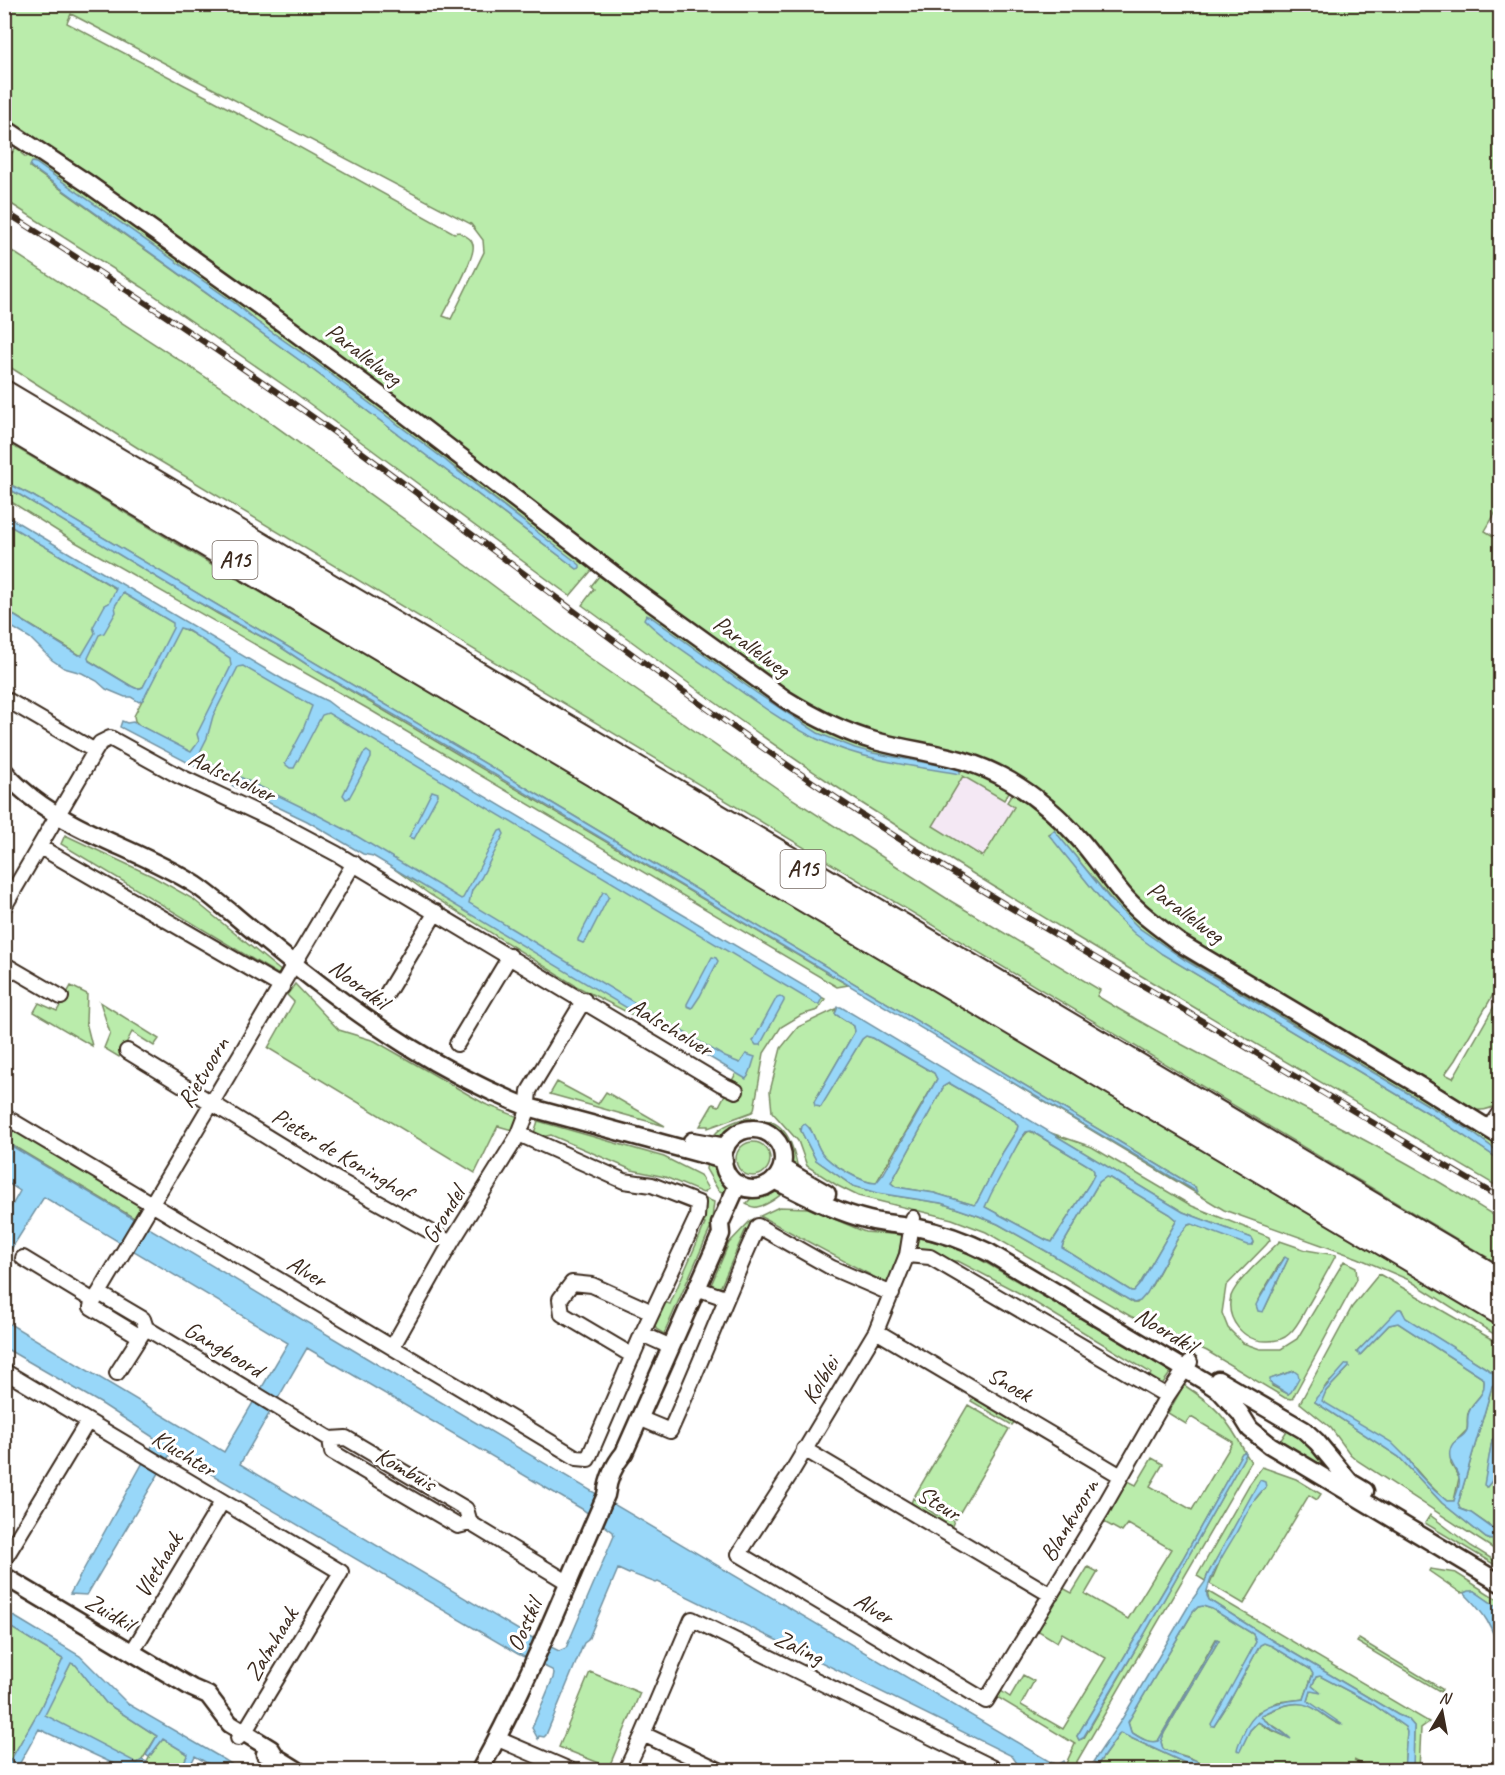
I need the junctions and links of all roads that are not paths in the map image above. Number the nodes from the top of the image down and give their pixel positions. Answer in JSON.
{"nodes":[{"id":1,"x":4,"y":128,"type":"edge"},
{"id":2,"x":4,"y":377,"type":"edge"},
{"id":3,"x":4,"y":394,"type":"edge"},
{"id":4,"x":4,"y":423,"type":"edge"},
{"id":5,"x":106,"y":455,"type":"junction"},
{"id":6,"x":4,"y":698,"type":"edge"},
{"id":7,"x":95,"y":751,"type":"junction"},
{"id":8,"x":5,"y":772,"type":"edge"},
{"id":9,"x":60,"y":813,"type":"junction"},
{"id":10,"x":40,"y":847,"type":"junction"},
{"id":11,"x":354,"y":863,"type":"junction"},
{"id":12,"x":4,"y":907,"type":"edge"},
{"id":13,"x":436,"y":912,"type":"junction"},
{"id":14,"x":510,"y":956,"type":"junction"},
{"id":15,"x":298,"y":960,"type":"junction"},
{"id":16,"x":4,"y":964,"type":"edge"},
{"id":17,"x":282,"y":987,"type":"junction"},
{"id":18,"x":61,"y":998,"type":"dead end"},
{"id":19,"x":383,"y":1000,"type":"dead end"},
{"id":20,"x":584,"y":1000,"type":"junction"},
{"id":21,"x":457,"y":1044,"type":"dead end"},
{"id":22,"x":127,"y":1051,"type":"dead end"},
{"id":23,"x":736,"y":1091,"type":"dead end"},
{"id":24,"x":211,"y":1102,"type":"junction"},
{"id":25,"x":529,"y":1102,"type":"junction"},
{"id":26,"x":1500,"y":1112,"type":"edge"},
{"id":27,"x":4,"y":1116,"type":"edge"},
{"id":28,"x":1495,"y":1132,"type":"edge"},
{"id":29,"x":519,"y":1134,"type":"junction"},
{"id":30,"x":725,"y":1154,"type":"junction"},
{"id":31,"x":778,"y":1174,"type":"junction"},
{"id":32,"x":743,"y":1186,"type":"junction"},
{"id":33,"x":152,"y":1204,"type":"junction"},
{"id":34,"x":913,"y":1222,"type":"junction"},
{"id":35,"x":451,"y":1244,"type":"junction"},
{"id":36,"x":907,"y":1255,"type":"junction"},
{"id":37,"x":23,"y":1258,"type":"dead end"},
{"id":38,"x":1500,"y":1282,"type":"edge"},
{"id":39,"x":696,"y":1287,"type":"junction"},
{"id":40,"x":892,"y":1294,"type":"junction"},
{"id":41,"x":97,"y":1297,"type":"junction"},
{"id":42,"x":725,"y":1298,"type":"junction"},
{"id":43,"x":1500,"y":1311,"type":"edge"},
{"id":44,"x":652,"y":1312,"type":"junction"},
{"id":45,"x":876,"y":1331,"type":"junction"},
{"id":46,"x":142,"y":1332,"type":"junction"},
{"id":47,"x":642,"y":1334,"type":"junction"},
{"id":48,"x":393,"y":1346,"type":"junction"},
{"id":49,"x":671,"y":1347,"type":"junction"},
{"id":50,"x":633,"y":1356,"type":"junction"},
{"id":51,"x":1188,"y":1366,"type":"junction"},
{"id":52,"x":4,"y":1371,"type":"edge"},
{"id":53,"x":117,"y":1373,"type":"dead end"},
{"id":54,"x":1167,"y":1396,"type":"junction"},
{"id":55,"x":279,"y":1408,"type":"joint"},
{"id":56,"x":639,"y":1418,"type":"junction"},
{"id":57,"x":88,"y":1421,"type":"junction"},
{"id":58,"x":804,"y":1449,"type":"junction"},
{"id":59,"x":1121,"y":1476,"type":"junction"},
{"id":60,"x":222,"y":1502,"type":"junction"},
{"id":61,"x":739,"y":1554,"type":"joint"},
{"id":62,"x":4,"y":1560,"type":"edge"},
{"id":63,"x":1500,"y":1570,"type":"edge"},
{"id":64,"x":340,"y":1572,"type":"joint"},
{"id":65,"x":4,"y":1576,"type":"edge"},
{"id":66,"x":569,"y":1583,"type":"junction"},
{"id":67,"x":1500,"y":1583,"type":"edge"},
{"id":68,"x":1051,"y":1595,"type":"junction"},
{"id":69,"x":132,"y":1652,"type":"junction"},
{"id":70,"x":986,"y":1701,"type":"joint"},
{"id":71,"x":643,"y":1734,"type":"junction"},
{"id":72,"x":241,"y":1735,"type":"junction"},
{"id":73,"x":498,"y":1739,"type":"junction"},
{"id":74,"x":297,"y":1770,"type":"edge"},
{"id":75,"x":480,"y":1770,"type":"edge"},
{"id":76,"x":570,"y":1770,"type":"edge"},
{"id":77,"x":626,"y":1770,"type":"edge"},
{"id":78,"x":718,"y":1770,"type":"edge"},
{"id":79,"x":998,"y":1770,"type":"edge"}],
"edges":[{"from":1,"to":28,"type":"street","name":"Parallelweg"},
{"from":2,"to":5,"type":"highway","number":"A15"},
{"from":3,"to":5,"type":"highway","number":"A15"},
{"from":4,"to":43,"type":"highway","number":"A15"},
{"from":5,"to":38,"type":"highway","number":"A15"},
{"from":6,"to":7,"type":"street"},
{"from":7,"to":9,"type":"street"},
{"from":7,"to":11,"type":"street","name":"Aalscholver"},
{"from":8,"to":9,"type":"street","name":"Noordkil"},
{"from":9,"to":10,"type":"street"},
{"from":9,"to":15,"type":"street","name":"Noordkil"},
{"from":10,"to":12,"type":"street"},
{"from":10,"to":17,"type":"street"},
{"from":11,"to":13,"type":"street","name":"Aalscholver"},
{"from":11,"to":15,"type":"street"},
{"from":13,"to":14,"type":"street","name":"Aalscholver"},
{"from":13,"to":19,"type":"street"},
{"from":14,"to":20,"type":"street","name":"Aalscholver"},
{"from":14,"to":21,"type":"street"},
{"from":15,"to":17,"type":"street","name":"Rietvoorn"},
{"from":15,"to":25,"type":"street","name":"Noordkil"},
{"from":16,"to":18,"type":"street"},
{"from":17,"to":24,"type":"street","name":"Rietvoorn"},
{"from":20,"to":23,"type":"street","name":"Aalscholver"},
{"from":20,"to":25,"type":"street"},
{"from":22,"to":24,"type":"street","name":"Pieter de Koninghof"},
{"from":24,"to":33,"type":"street","name":"Rietvoorn"},
{"from":24,"to":35,"type":"street","name":"Pieter de Koninghof"},
{"from":25,"to":29,"type":"street","name":"Grondel"},
{"from":25,"to":30,"type":"street","name":"Noordkil"},
{"from":26,"to":28,"type":"street"},
{"from":27,"to":33,"type":"street","name":"Alver"},
{"from":29,"to":35,"type":"street","name":"Grondel"},
{"from":29,"to":44,"type":"street"},
{"from":30,"to":31,"type":"street"},
{"from":30,"to":32,"type":"street"},
{"from":31,"to":32,"type":"street"},
{"from":31,"to":34,"type":"street","name":"Noordkil"},
{"from":32,"to":39,"type":"street","name":"Oostkil"},
{"from":33,"to":41,"type":"street"},
{"from":33,"to":48,"type":"street","name":"Alver"},
{"from":34,"to":36,"type":"street","name":"Kolblei"},
{"from":34,"to":51,"type":"street","name":"Noordkil"},
{"from":35,"to":48,"type":"street","name":"Grondel"},
{"from":36,"to":40,"type":"street","name":"Kolblei"},
{"from":36,"to":54,"type":"street"},
{"from":37,"to":41,"type":"street","name":"Gangboord"},
{"from":39,"to":42,"type":"street"},
{"from":39,"to":49,"type":"street","name":"Oostkil"},
{"from":40,"to":42,"type":"street"},
{"from":40,"to":45,"type":"street","name":"Kolblei"},
{"from":41,"to":46,"type":"street","name":"Gangboord"},
{"from":42,"to":56,"type":"street"},
{"from":44,"to":47,"type":"street"},
{"from":44,"to":50,"type":"street"},
{"from":45,"to":58,"type":"street","name":"Kolblei"},
{"from":45,"to":59,"type":"street","name":"Snoek"},
{"from":46,"to":53,"type":"street"},
{"from":46,"to":55,"type":"street","name":"Gangboord"},
{"from":47,"to":49,"type":"street"},
{"from":47,"to":50,"type":"street"},
{"from":48,"to":50,"type":"street","name":"Alver"},
{"from":49,"to":56,"type":"street","name":"Oostkil"},
{"from":51,"to":54,"type":"street","name":"Blankvoorn"},
{"from":51,"to":63,"type":"street","name":"Noordkil"},
{"from":51,"to":67,"type":"street","name":"Noordkil"},
{"from":52,"to":57,"type":"street","name":"Kluchter"},
{"from":54,"to":59,"type":"street","name":"Blankvoorn"},
{"from":55,"to":66,"type":"street","name":"Kombuis"},
{"from":56,"to":66,"type":"street","name":"Oostkil"},
{"from":57,"to":60,"type":"street","name":"Kluchter"},
{"from":57,"to":62,"type":"street"},
{"from":58,"to":61,"type":"street","name":"Kolblei"},
{"from":58,"to":68,"type":"street","name":"Steur"},
{"from":59,"to":68,"type":"street","name":"Blankvoorn"},
{"from":60,"to":64,"type":"street","name":"Kluchter"},
{"from":60,"to":69,"type":"street","name":"Vlethaak"},
{"from":61,"to":70,"type":"street","name":"Alver"},
{"from":64,"to":72,"type":"street","name":"Zalmhaak"},
{"from":65,"to":69,"type":"street","name":"Zuidkil"},
{"from":66,"to":73,"type":"street","name":"Oostkil"},
{"from":68,"to":70,"type":"street","name":"Blankvoorn"},
{"from":69,"to":72,"type":"street","name":"Zuidkil"},
{"from":71,"to":77,"type":"street","name":"Zaling"},
{"from":71,"to":78,"type":"street"},
{"from":71,"to":79,"type":"street","name":"Zaling"},
{"from":72,"to":74,"type":"street","name":"Zuidkil"},
{"from":73,"to":75,"type":"street","name":"Oostkil"},
{"from":73,"to":76,"type":"street"}]}
